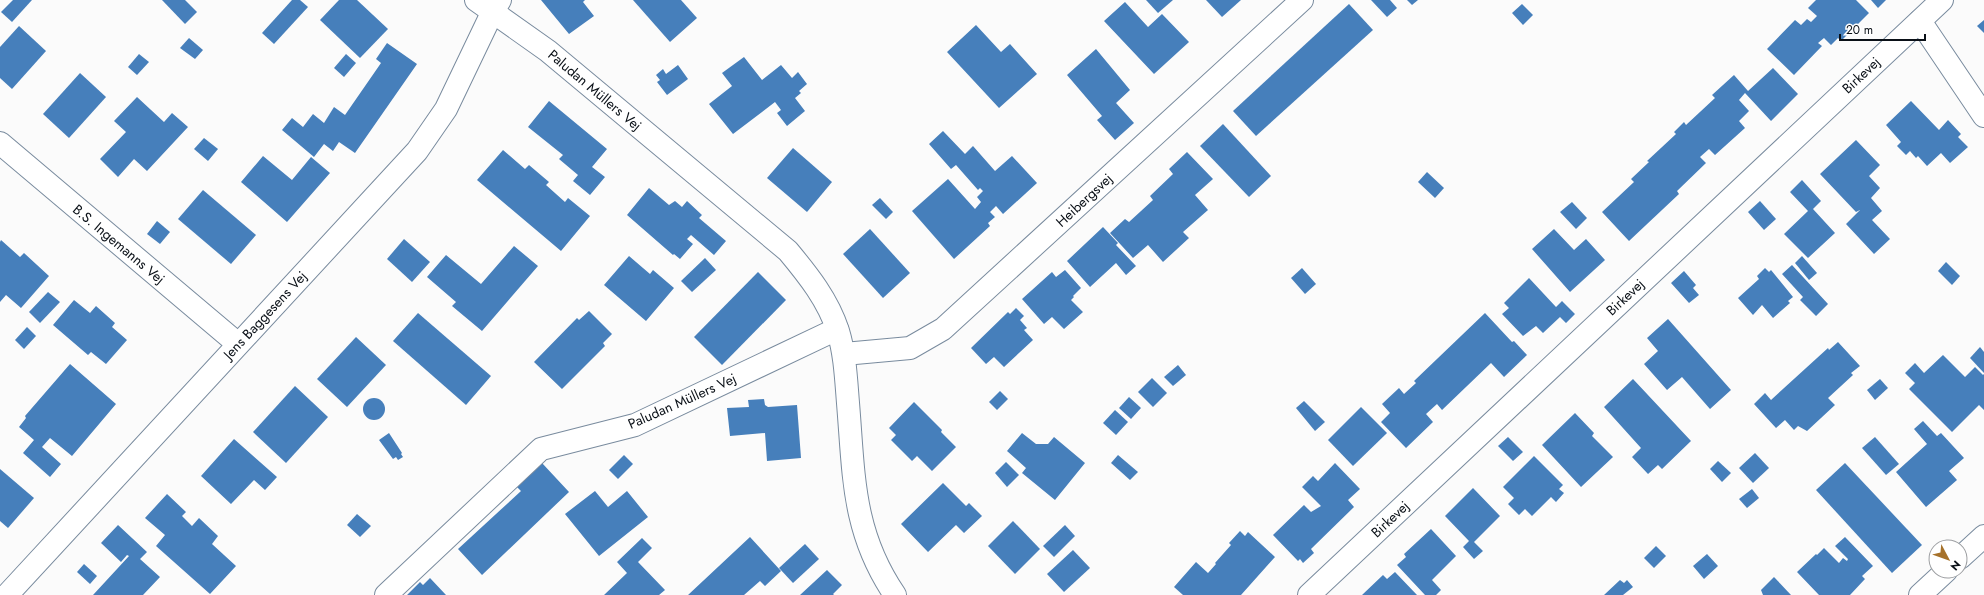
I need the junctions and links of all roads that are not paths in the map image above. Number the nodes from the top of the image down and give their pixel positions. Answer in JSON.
{"nodes":[{"id":1,"x":1302,"y":0,"type":"edge"},
{"id":2,"x":1942,"y":0,"type":"edge"},
{"id":3,"x":489,"y":4,"type":"edge"},
{"id":4,"x":1920,"y":21,"type":"junction"},
{"id":5,"x":1984,"y":116,"type":"edge"},
{"id":6,"x":0,"y":143,"type":"edge"},
{"id":7,"x":837,"y":329,"type":"junction"},
{"id":8,"x":238,"y":344,"type":"junction"},
{"id":9,"x":844,"y":354,"type":"junction"},
{"id":10,"x":1984,"y":536,"type":"edge"},
{"id":11,"x":1968,"y":551,"type":"edge"},
{"id":12,"x":1937,"y":579,"type":"edge"},
{"id":13,"x":7,"y":595,"type":"edge"},
{"id":14,"x":386,"y":595,"type":"edge"},
{"id":15,"x":894,"y":595,"type":"edge"},
{"id":16,"x":1309,"y":595,"type":"edge"},
{"id":17,"x":1920,"y":595,"type":"edge"}],
"edges":[{"from":1,"to":9,"type":"street","name":"Heibergsvej"},
{"from":2,"to":4,"type":"street","name":"Birkevej"},
{"from":3,"to":7,"type":"street","name":"Paludan Müllers Vej"},
{"from":3,"to":8,"type":"street","name":"Jens Baggesens Vej"},
{"from":4,"to":5,"type":"street"},
{"from":4,"to":16,"type":"street","name":"Birkevej"},
{"from":6,"to":8,"type":"street","name":"B.S. Ingemanns Vej"},
{"from":7,"to":9,"type":"street","name":"Paludan Müllers Vej"},
{"from":7,"to":14,"type":"street","name":"Paludan Müllers Vej"},
{"from":8,"to":13,"type":"street","name":"Jens Baggesens Vej"},
{"from":9,"to":15,"type":"street","name":"Paludan Müllers Vej"},
{"from":10,"to":11,"type":"street"},
{"from":12,"to":17,"type":"street"}]}
